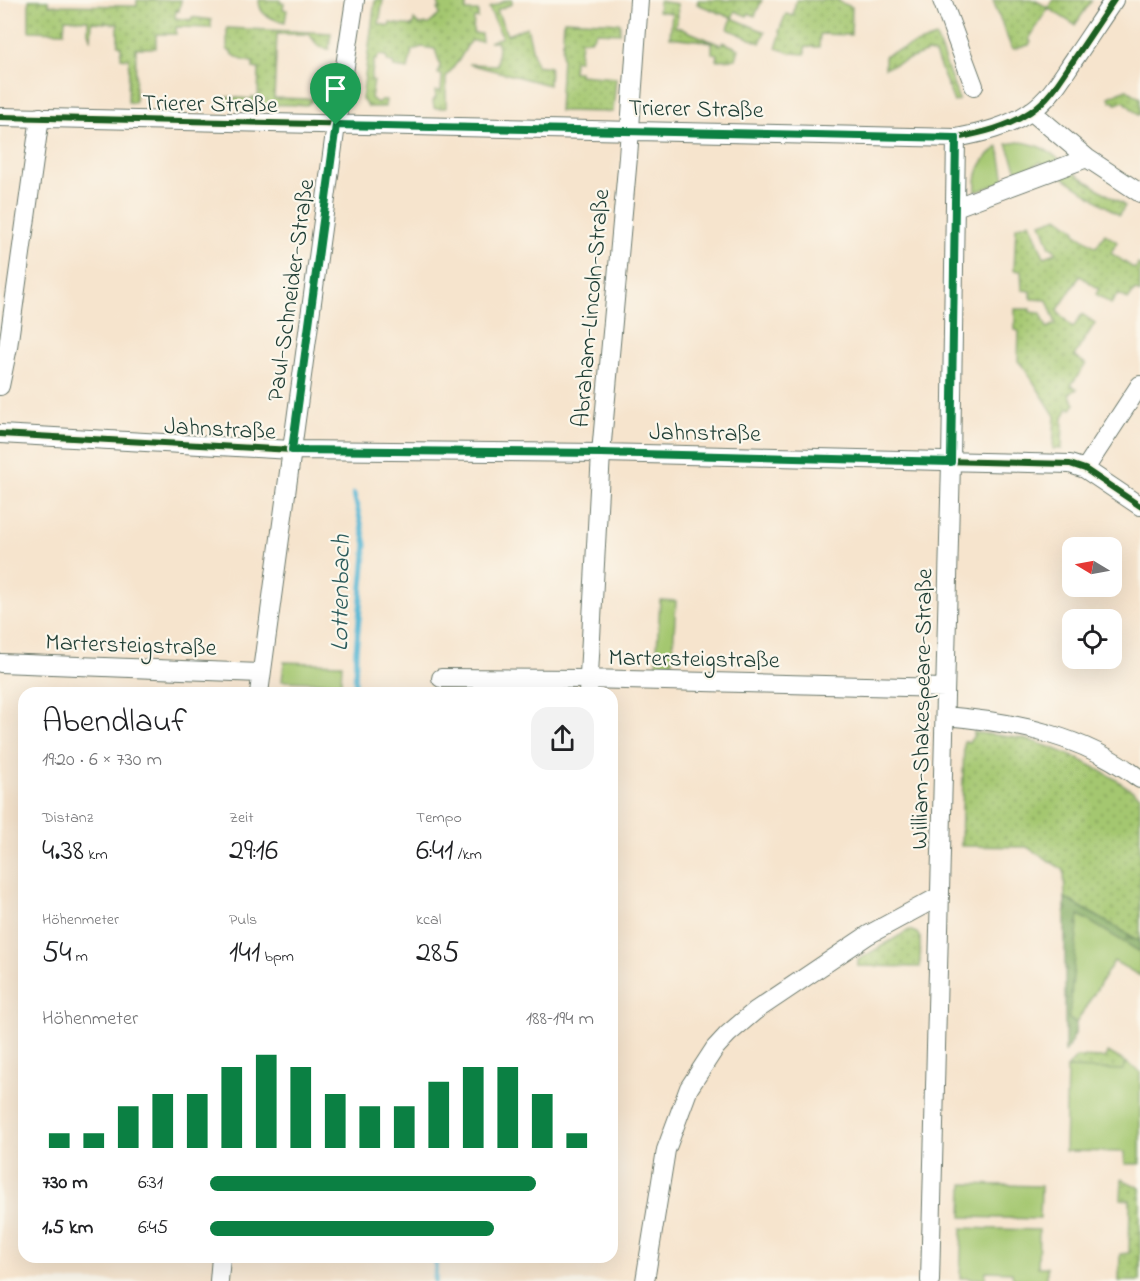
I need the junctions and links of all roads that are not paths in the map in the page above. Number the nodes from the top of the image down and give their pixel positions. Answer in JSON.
{"nodes":[{"id":1,"x":355,"y":0,"type":"edge"},
{"id":2,"x":639,"y":0,"type":"edge"},
{"id":3,"x":942,"y":0,"type":"edge"},
{"id":4,"x":1114,"y":0,"type":"edge"},
{"id":5,"x":974,"y":86,"type":"dead end"},
{"id":6,"x":1031,"y":111,"type":"junction"},
{"id":7,"x":0,"y":117,"type":"edge"},
{"id":8,"x":40,"y":117,"type":"junction"},
{"id":9,"x":336,"y":125,"type":"junction"},
{"id":10,"x":630,"y":130,"type":"junction"},
{"id":11,"x":956,"y":138,"type":"junction"},
{"id":12,"x":1087,"y":158,"type":"junction"},
{"id":13,"x":1140,"y":192,"type":"edge"},
{"id":14,"x":956,"y":207,"type":"junction"},
{"id":15,"x":4,"y":346,"type":"edge"},
{"id":16,"x":1140,"y":385,"type":"edge"},
{"id":17,"x":0,"y":386,"type":"edge"},
{"id":18,"x":0,"y":434,"type":"edge"},
{"id":19,"x":292,"y":450,"type":"junction"},
{"id":20,"x":601,"y":453,"type":"junction"},
{"id":21,"x":951,"y":462,"type":"junction"},
{"id":22,"x":1085,"y":469,"type":"junction"},
{"id":23,"x":1140,"y":506,"type":"edge"},
{"id":24,"x":0,"y":663,"type":"edge"},
{"id":25,"x":260,"y":673,"type":"junction"},
{"id":26,"x":441,"y":678,"type":"dead end"},
{"id":27,"x":587,"y":686,"type":"edge"},
{"id":28,"x":259,"y":687,"type":"edge"},
{"id":29,"x":945,"y":688,"type":"junction"},
{"id":30,"x":945,"y":716,"type":"junction"},
{"id":31,"x":1140,"y":779,"type":"edge"},
{"id":32,"x":940,"y":896,"type":"junction"},
{"id":33,"x":220,"y":1263,"type":"edge"},
{"id":34,"x":219,"y":1281,"type":"edge"},
{"id":35,"x":645,"y":1281,"type":"edge"},
{"id":36,"x":930,"y":1281,"type":"edge"}],
"edges":[{"from":1,"to":9,"type":"street","name":"Paul-Schneider-Straße"},
{"from":2,"to":10,"type":"street","name":"Abraham-Lincoln-Straße"},
{"from":3,"to":5,"type":"street"},
{"from":4,"to":6,"type":"street","name":"Trierer Straße"},
{"from":6,"to":11,"type":"street","name":"Trierer Straße"},
{"from":6,"to":12,"type":"street"},
{"from":7,"to":8,"type":"street","name":"Trierer Straße"},
{"from":8,"to":9,"type":"street","name":"Trierer Straße"},
{"from":8,"to":15,"type":"street"},
{"from":9,"to":10,"type":"street","name":"Trierer Straße"},
{"from":9,"to":19,"type":"street","name":"Paul-Schneider-Straße"},
{"from":10,"to":11,"type":"street","name":"Trierer Straße"},
{"from":10,"to":20,"type":"street","name":"Abraham-Lincoln-Straße"},
{"from":11,"to":14,"type":"street","name":"William-Shakespeare-Straße"},
{"from":12,"to":13,"type":"street"},
{"from":12,"to":14,"type":"street"},
{"from":14,"to":21,"type":"street","name":"William-Shakespeare-Straße"},
{"from":15,"to":17,"type":"street"},
{"from":16,"to":22,"type":"street"},
{"from":18,"to":19,"type":"street","name":"Jahnstraße"},
{"from":19,"to":20,"type":"street","name":"Jahnstraße"},
{"from":19,"to":25,"type":"street","name":"Paul-Schneider-Straße"},
{"from":20,"to":21,"type":"street","name":"Jahnstraße"},
{"from":20,"to":27,"type":"street","name":"Abraham-Lincoln-Straße"},
{"from":21,"to":22,"type":"street","name":"Jahnstraße"},
{"from":21,"to":29,"type":"street","name":"William-Shakespeare-Straße"},
{"from":22,"to":23,"type":"street"},
{"from":24,"to":25,"type":"street","name":"Martersteigstraße"},
{"from":25,"to":28,"type":"street","name":"Paul-Schneider-Straße"},
{"from":26,"to":27,"type":"street","name":"Martersteigstraße"},
{"from":27,"to":29,"type":"street","name":"Martersteigstraße"},
{"from":29,"to":30,"type":"street","name":"William-Shakespeare-Straße"},
{"from":30,"to":31,"type":"street"},
{"from":30,"to":32,"type":"street","name":"William-Shakespeare-Straße"},
{"from":32,"to":35,"type":"street"},
{"from":32,"to":36,"type":"street","name":"William-Shakespeare-Straße"},
{"from":33,"to":34,"type":"street"}]}
